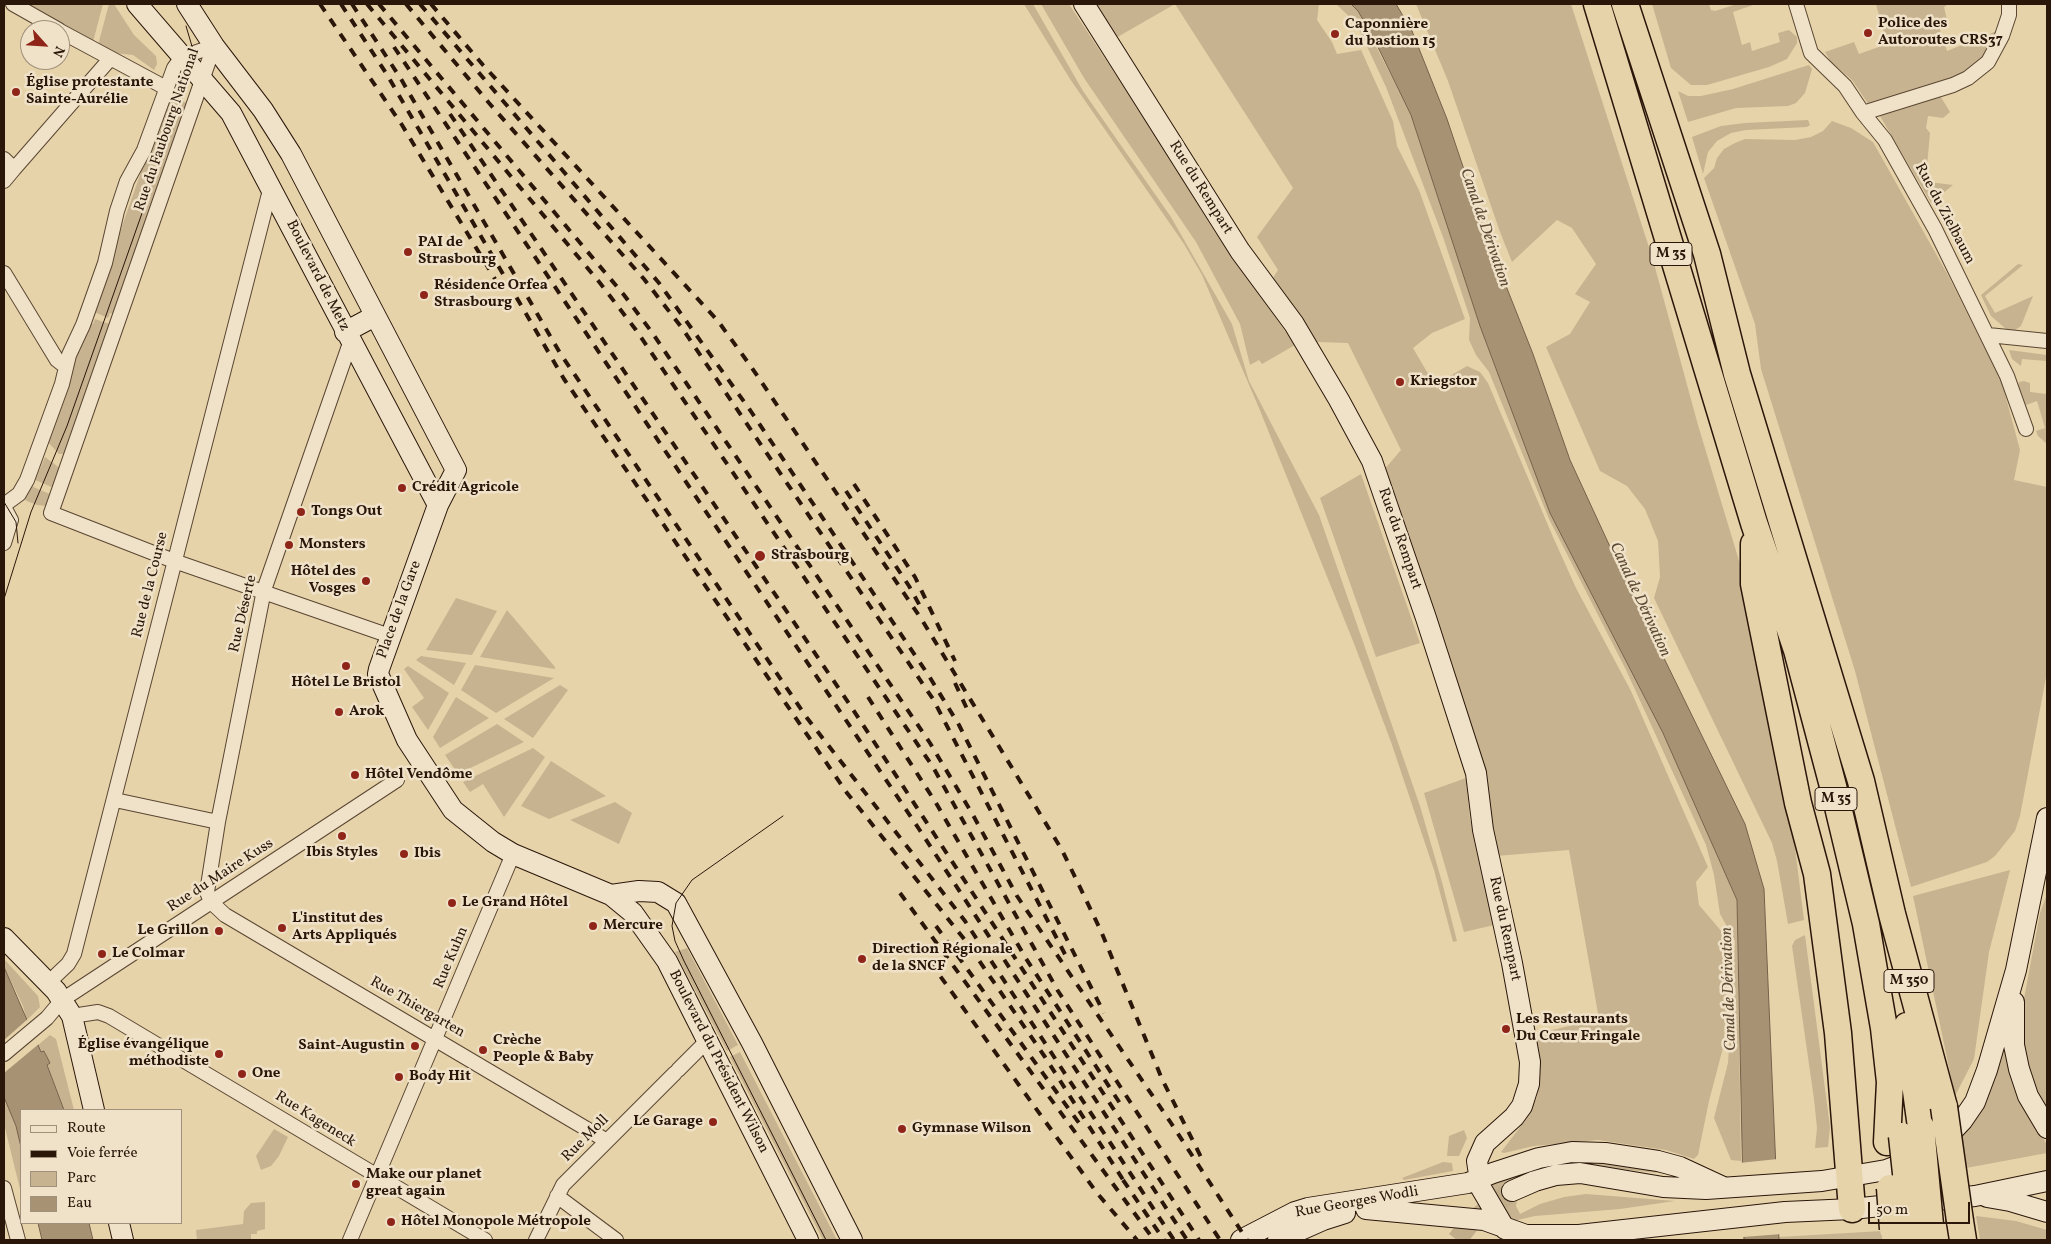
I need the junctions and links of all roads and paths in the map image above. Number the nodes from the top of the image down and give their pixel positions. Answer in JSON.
{"nodes":[{"id":1,"x":137,"y":4,"type":"edge"},
{"id":2,"x":187,"y":4,"type":"edge"},
{"id":3,"x":1084,"y":4,"type":"edge"},
{"id":4,"x":1597,"y":4,"type":"edge"},
{"id":5,"x":1625,"y":4,"type":"edge"},
{"id":6,"x":1796,"y":4,"type":"edge"},
{"id":7,"x":2009,"y":4,"type":"edge"},
{"id":8,"x":17,"y":6,"type":"edge"},
{"id":9,"x":42,"y":20,"type":"edge"},
{"id":10,"x":70,"y":36,"type":"edge"},
{"id":11,"x":214,"y":46,"type":"junction"},
{"id":12,"x":182,"y":56,"type":"junction"},
{"id":13,"x":110,"y":59,"type":"junction"},
{"id":14,"x":203,"y":80,"type":"junction"},
{"id":15,"x":166,"y":88,"type":"junction"},
{"id":16,"x":1863,"y":113,"type":"junction"},
{"id":17,"x":291,"y":154,"type":"junction"},
{"id":18,"x":4,"y":159,"type":"edge"},
{"id":19,"x":14,"y":169,"type":"junction"},
{"id":20,"x":4,"y":181,"type":"edge"},
{"id":21,"x":271,"y":186,"type":"junction"},
{"id":22,"x":4,"y":273,"type":"edge"},
{"id":23,"x":375,"y":316,"type":"junction"},
{"id":24,"x":1988,"y":335,"type":"junction"},
{"id":25,"x":348,"y":337,"type":"junction"},
{"id":26,"x":2047,"y":341,"type":"edge"},
{"id":27,"x":66,"y":367,"type":"junction"},
{"id":28,"x":2026,"y":429,"type":"dead end"},
{"id":29,"x":6,"y":505,"type":"edge"},
{"id":30,"x":438,"y":505,"type":"junction"},
{"id":31,"x":1754,"y":523,"type":"junction"},
{"id":32,"x":4,"y":543,"type":"edge"},
{"id":33,"x":174,"y":561,"type":"junction"},
{"id":34,"x":264,"y":590,"type":"junction"},
{"id":35,"x":390,"y":636,"type":"junction"},
{"id":36,"x":397,"y":780,"type":"dead end"},
{"id":37,"x":115,"y":800,"type":"junction"},
{"id":38,"x":2047,"y":818,"type":"edge"},
{"id":39,"x":218,"y":822,"type":"junction"},
{"id":40,"x":514,"y":854,"type":"junction"},
{"id":41,"x":2041,"y":878,"type":"edge"},
{"id":42,"x":611,"y":895,"type":"junction"},
{"id":43,"x":211,"y":902,"type":"junction"},
{"id":44,"x":1892,"y":914,"type":"junction"},
{"id":45,"x":4,"y":938,"type":"edge"},
{"id":46,"x":2016,"y":970,"type":"junction"},
{"id":47,"x":48,"y":983,"type":"junction"},
{"id":48,"x":67,"y":1008,"type":"junction"},
{"id":49,"x":436,"y":1039,"type":"junction"},
{"id":50,"x":707,"y":1041,"type":"junction"},
{"id":51,"x":4,"y":1054,"type":"edge"},
{"id":52,"x":94,"y":1109,"type":"edge"},
{"id":53,"x":1918,"y":1125,"type":"junction"},
{"id":54,"x":2047,"y":1128,"type":"edge"},
{"id":55,"x":607,"y":1141,"type":"junction"},
{"id":56,"x":1850,"y":1176,"type":"junction"},
{"id":57,"x":377,"y":1177,"type":"junction"},
{"id":58,"x":1484,"y":1180,"type":"junction"},
{"id":59,"x":2047,"y":1181,"type":"edge"},
{"id":60,"x":4,"y":1188,"type":"edge"},
{"id":61,"x":1732,"y":1188,"type":"junction"},
{"id":62,"x":1512,"y":1190,"type":"tunnel mouth"},
{"id":63,"x":557,"y":1196,"type":"junction"},
{"id":64,"x":1975,"y":1196,"type":"junction"},
{"id":65,"x":1366,"y":1209,"type":"junction"},
{"id":66,"x":1852,"y":1209,"type":"junction"},
{"id":67,"x":2047,"y":1212,"type":"edge"},
{"id":68,"x":119,"y":1224,"type":"edge"},
{"id":69,"x":1505,"y":1229,"type":"junction"},
{"id":70,"x":1929,"y":1233,"type":"edge"},
{"id":71,"x":18,"y":1240,"type":"edge"},
{"id":72,"x":123,"y":1240,"type":"edge"},
{"id":73,"x":350,"y":1240,"type":"edge"},
{"id":74,"x":485,"y":1240,"type":"edge"},
{"id":75,"x":536,"y":1240,"type":"edge"},
{"id":76,"x":616,"y":1240,"type":"edge"},
{"id":77,"x":808,"y":1240,"type":"edge"},
{"id":78,"x":852,"y":1240,"type":"edge"},
{"id":79,"x":1241,"y":1240,"type":"edge"},
{"id":80,"x":1278,"y":1240,"type":"edge"}],
"edges":[{"from":1,"to":12,"type":"main road","name":"Boulevard de Metz"},
{"from":2,"to":11,"type":"main road"},
{"from":3,"to":58,"type":"main road","name":"Rue du Rempart"},
{"from":4,"to":31,"type":"highway","number":"M 35"},
{"from":5,"to":44,"type":"highway","number":"M 35"},
{"from":6,"to":16,"type":"street","name":"Rue du Zielbaum"},
{"from":7,"to":16,"type":"street"},
{"from":8,"to":9,"type":"street"},
{"from":10,"to":13,"type":"street"},
{"from":11,"to":12,"type":"street","name":"Rue du Faubourg National"},
{"from":11,"to":14,"type":"street","name":"Rue du Faubourg National"},
{"from":11,"to":17,"type":"main road"},
{"from":12,"to":14,"type":"main road","name":"Boulevard de Metz"},
{"from":12,"to":15,"type":"street","name":"Rue du Faubourg National"},
{"from":13,"to":15,"type":"street"},
{"from":13,"to":19,"type":"street"},
{"from":14,"to":21,"type":"main road","name":"Boulevard de Metz"},
{"from":14,"to":33,"type":"street","name":"Rue du Faubourg National"},
{"from":15,"to":27,"type":"street","name":"Rue du Faubourg National"},
{"from":16,"to":24,"type":"street","name":"Rue du Zielbaum"},
{"from":17,"to":21,"type":"main road"},
{"from":17,"to":23,"type":"main road"},
{"from":18,"to":19,"type":"street"},
{"from":19,"to":20,"type":"street"},
{"from":21,"to":25,"type":"main road","name":"Boulevard de Metz"},
{"from":21,"to":33,"type":"street","name":"Rue de la Course"},
{"from":22,"to":27,"type":"street"},
{"from":23,"to":25,"type":"main road"},
{"from":23,"to":30,"type":"main road","name":"Place de la Gare"},
{"from":24,"to":26,"type":"street"},
{"from":24,"to":28,"type":"street","name":"Rue du Zielbaum"},
{"from":25,"to":30,"type":"main road","name":"Boulevard de Metz"},
{"from":25,"to":34,"type":"street","name":"Rue Déserte"},
{"from":27,"to":29,"type":"street","name":"Rue du Faubourg National"},
{"from":29,"to":32,"type":"street","name":"Rue du Faubourg National"},
{"from":30,"to":35,"type":"main road","name":"Place de la Gare"},
{"from":31,"to":53,"type":"highway","number":"M 35"},
{"from":31,"to":56,"type":"highway"},
{"from":33,"to":34,"type":"street"},
{"from":33,"to":37,"type":"street","name":"Rue de la Course"},
{"from":34,"to":35,"type":"street"},
{"from":34,"to":39,"type":"street","name":"Rue Déserte"},
{"from":35,"to":40,"type":"main road","name":"Place de la Gare"},
{"from":36,"to":43,"type":"street","name":"Rue du Maire Kuss"},
{"from":37,"to":39,"type":"street"},
{"from":37,"to":47,"type":"street","name":"Rue de la Course"},
{"from":38,"to":41,"type":"main road"},
{"from":39,"to":43,"type":"street","name":"Rue Déserte"},
{"from":40,"to":42,"type":"main road","name":"Place de la Gare"},
{"from":40,"to":49,"type":"street","name":"Rue Kuhn"},
{"from":41,"to":46,"type":"main road"},
{"from":42,"to":50,"type":"main road","name":"Boulevard du Président Wilson"},
{"from":42,"to":78,"type":"main road"},
{"from":43,"to":48,"type":"street","name":"Rue du Maire Kuss"},
{"from":43,"to":49,"type":"street","name":"Rue Thiergarten"},
{"from":44,"to":53,"type":"highway","number":"M 35"},
{"from":44,"to":53,"type":"highway","number":"M 350"},
{"from":45,"to":47,"type":"main road"},
{"from":46,"to":54,"type":"main road"},
{"from":46,"to":56,"type":"main road"},
{"from":47,"to":48,"type":"main road"},
{"from":48,"to":51,"type":"street","name":"Rue du Maire Kuss"},
{"from":48,"to":52,"type":"main road"},
{"from":48,"to":57,"type":"street","name":"Rue Kageneck"},
{"from":49,"to":55,"type":"street","name":"Rue Thiergarten"},
{"from":49,"to":57,"type":"street","name":"Rue Kuhn"},
{"from":50,"to":55,"type":"street","name":"Rue Moll"},
{"from":50,"to":77,"type":"main road","name":"Boulevard du Président Wilson"},
{"from":53,"to":70,"type":"highway","number":"M 35","bridge":true},
{"from":53,"to":70,"type":"highway","number":"M 350"},
{"from":55,"to":63,"type":"street","name":"Rue Moll"},
{"from":56,"to":61,"type":"main road"},
{"from":56,"to":66,"type":"highway"},
{"from":57,"to":73,"type":"street","name":"Rue Kuhn"},
{"from":57,"to":74,"type":"street","name":"Rue Kageneck"},
{"from":58,"to":61,"type":"main road","name":"Rue Georges Wodli"},
{"from":58,"to":65,"type":"main road"},
{"from":58,"to":69,"type":"main road"},
{"from":58,"to":79,"type":"main road","name":"Rue Georges Wodli"},
{"from":59,"to":64,"type":"main road"},
{"from":60,"to":71,"type":"street"},
{"from":61,"to":62,"type":"main road"},
{"from":63,"to":75,"type":"street","name":"Rue Moll"},
{"from":63,"to":76,"type":"street"},
{"from":64,"to":66,"type":"main road","name":"Rue Georges Wodli"},
{"from":64,"to":67,"type":"main road"},
{"from":65,"to":69,"type":"main road","name":"Rue Georges Wodli"},
{"from":65,"to":80,"type":"main road"},
{"from":66,"to":69,"type":"main road","name":"Rue Georges Wodli"},
{"from":68,"to":72,"type":"main road"}]}
